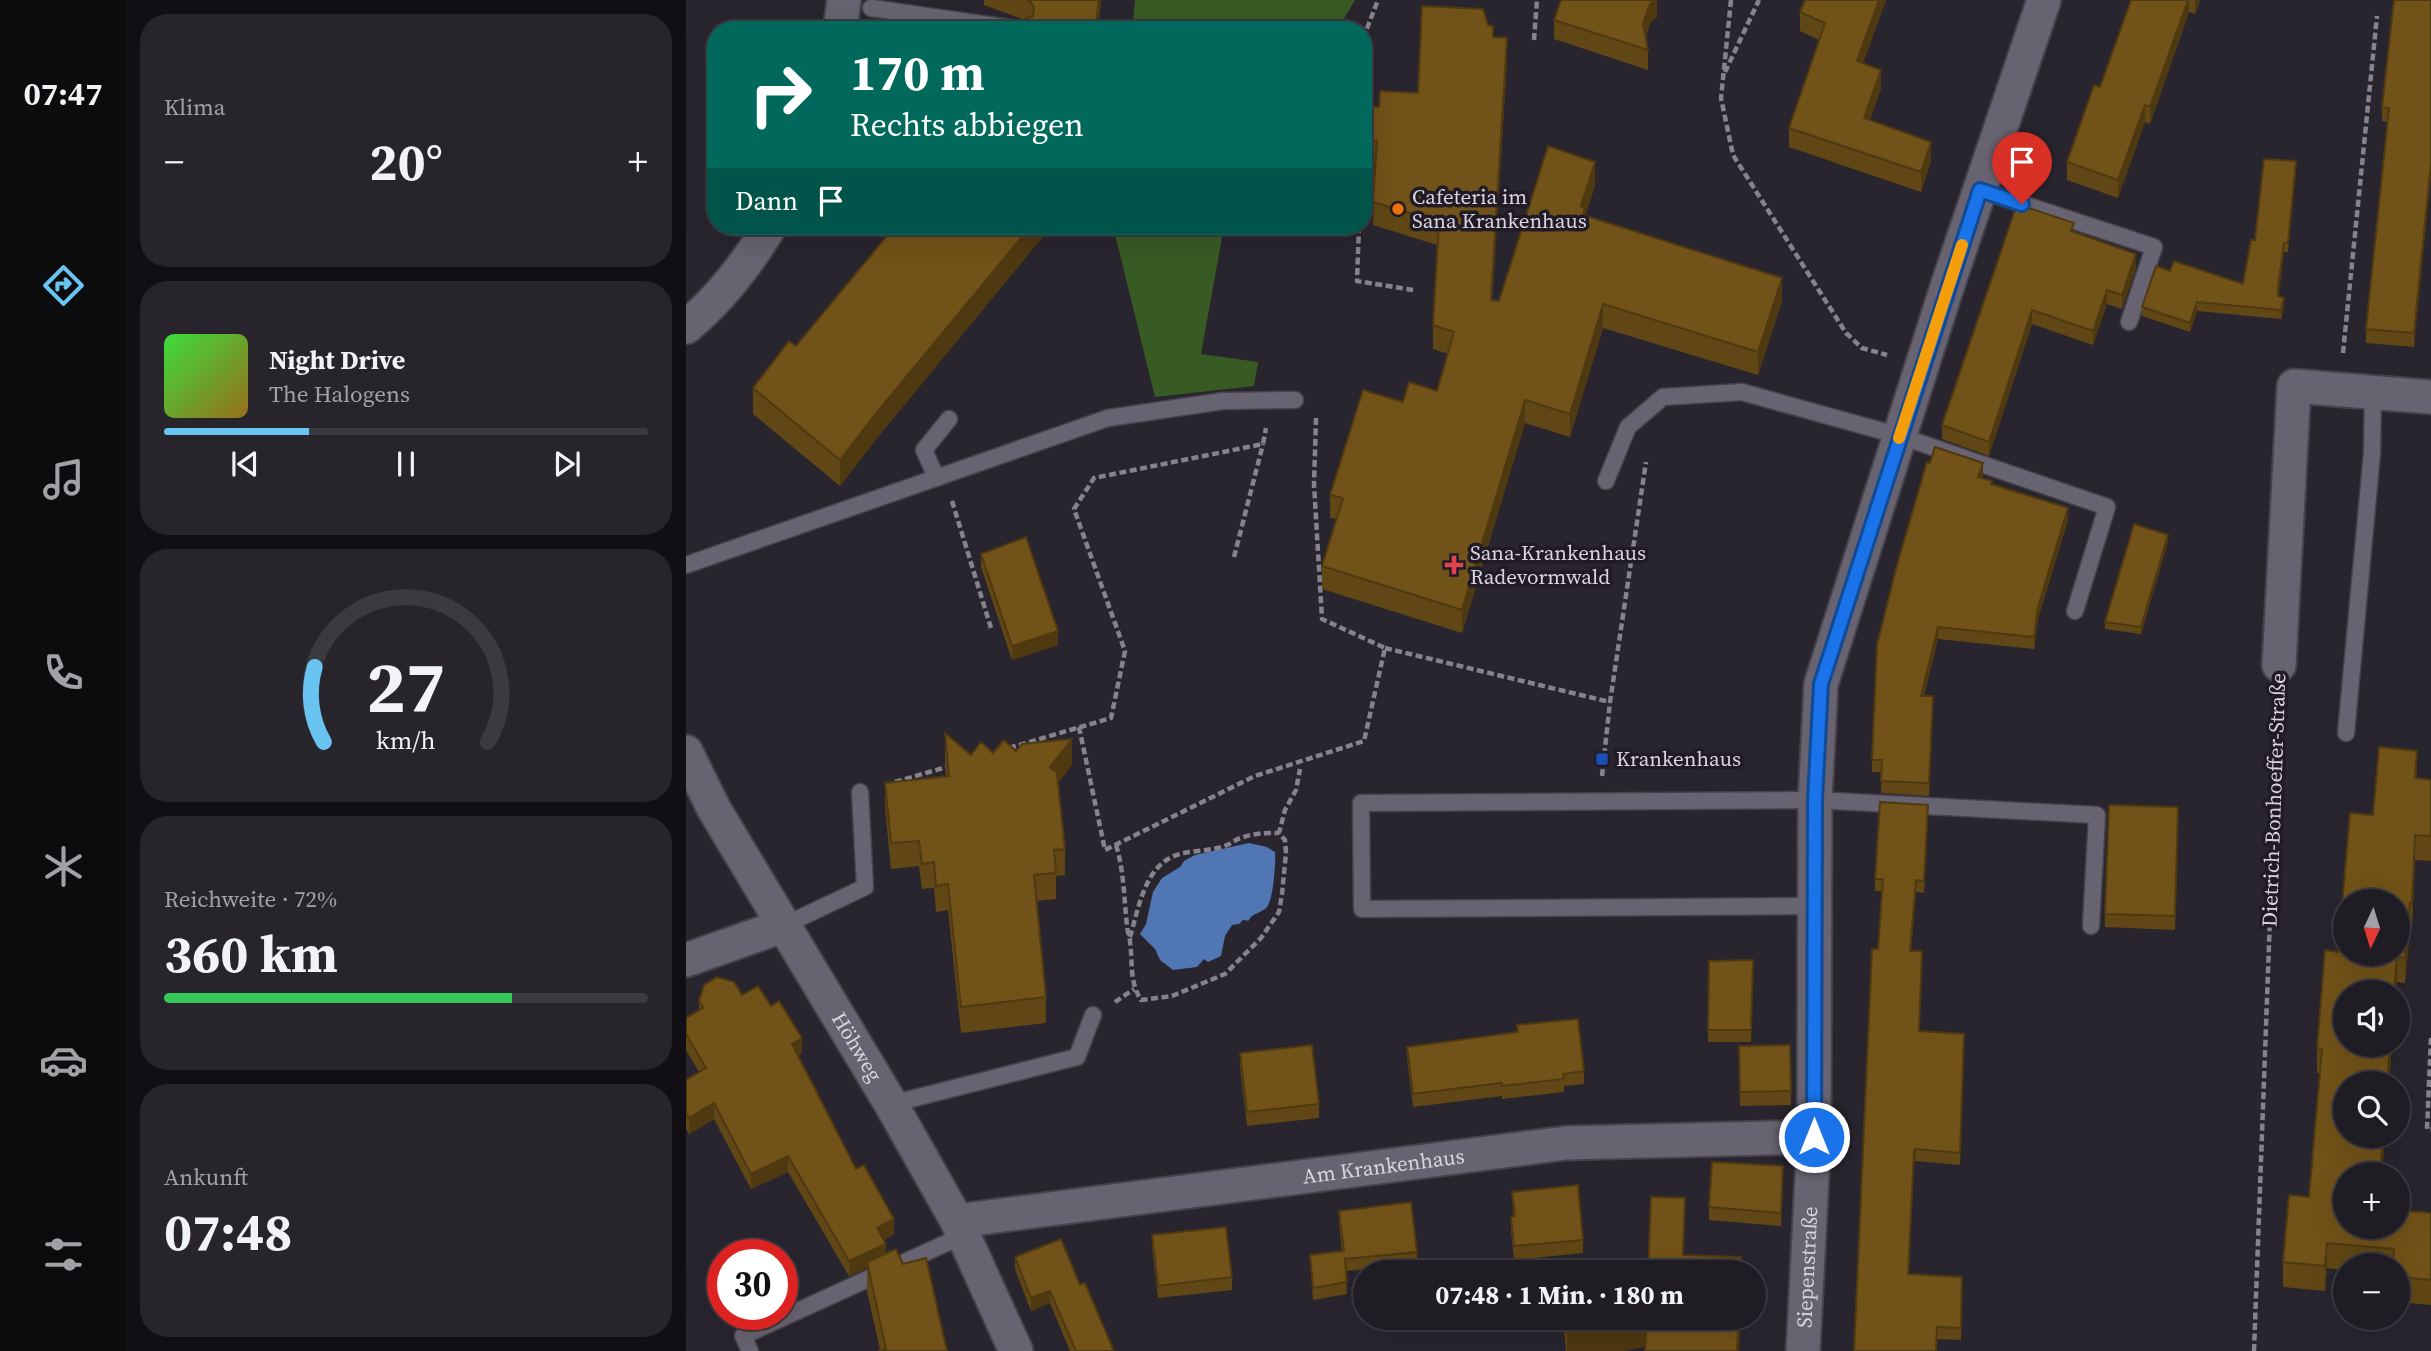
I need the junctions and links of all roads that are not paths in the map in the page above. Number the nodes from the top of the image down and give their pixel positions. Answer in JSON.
{"nodes":[{"id":1,"x":2043,"y":0,"type":"edge"},
{"id":2,"x":858,"y":4,"type":"edge"},
{"id":3,"x":846,"y":21,"type":"edge"},
{"id":4,"x":967,"y":21,"type":"edge"},
{"id":5,"x":1980,"y":190,"type":"junction"},
{"id":6,"x":763,"y":235,"type":"edge"},
{"id":7,"x":2129,"y":322,"type":"dead end"},
{"id":8,"x":686,"y":327,"type":"edge"},
{"id":9,"x":2373,"y":392,"type":"junction"},
{"id":10,"x":2431,"y":397,"type":"edge"},
{"id":11,"x":1294,"y":400,"type":"dead end"},
{"id":12,"x":949,"y":419,"type":"dead end"},
{"id":13,"x":1900,"y":436,"type":"junction"},
{"id":14,"x":936,"y":477,"type":"junction"},
{"id":15,"x":1606,"y":481,"type":"dead end"},
{"id":16,"x":686,"y":565,"type":"edge"},
{"id":17,"x":2075,"y":611,"type":"dead end"},
{"id":18,"x":2279,"y":665,"type":"road end"},
{"id":19,"x":2346,"y":733,"type":"dead end"},
{"id":20,"x":686,"y":752,"type":"edge"},
{"id":21,"x":860,"y":792,"type":"road end"},
{"id":22,"x":1815,"y":800,"type":"junction"},
{"id":23,"x":1816,"y":906,"type":"junction"},
{"id":24,"x":785,"y":925,"type":"junction"},
{"id":25,"x":2091,"y":926,"type":"dead end"},
{"id":26,"x":686,"y":960,"type":"edge"},
{"id":27,"x":1093,"y":1016,"type":"dead end"},
{"id":28,"x":891,"y":1104,"type":"junction"},
{"id":29,"x":1814,"y":1137,"type":"junction"},
{"id":30,"x":960,"y":1228,"type":"junction"},
{"id":31,"x":750,"y":1351,"type":"edge"},
{"id":32,"x":1016,"y":1351,"type":"edge"},
{"id":33,"x":1803,"y":1351,"type":"edge"}],
"edges":[{"from":1,"to":5,"type":"street","name":"Siepenstraße"},
{"from":2,"to":3,"type":"street"},
{"from":2,"to":4,"type":"lane"},
{"from":5,"to":7,"type":"lane"},
{"from":5,"to":13,"type":"street","name":"Siepenstraße"},
{"from":6,"to":8,"type":"street"},
{"from":9,"to":10,"type":"street","name":"Dietrich-Bonhoeffer-Straße"},
{"from":9,"to":18,"type":"street","name":"Dietrich-Bonhoeffer-Straße"},
{"from":9,"to":19,"type":"lane"},
{"from":11,"to":14,"type":"lane"},
{"from":12,"to":14,"type":"lane"},
{"from":13,"to":15,"type":"lane"},
{"from":13,"to":17,"type":"lane"},
{"from":13,"to":22,"type":"street","name":"Siepenstraße"},
{"from":14,"to":16,"type":"lane"},
{"from":20,"to":24,"type":"street","name":"Höhweg"},
{"from":21,"to":24,"type":"lane"},
{"from":22,"to":23,"type":"street","name":"Siepenstraße"},
{"from":22,"to":23,"type":"lane"},
{"from":22,"to":25,"type":"lane"},
{"from":23,"to":29,"type":"street","name":"Siepenstraße"},
{"from":24,"to":26,"type":"street"},
{"from":24,"to":28,"type":"street","name":"Höhweg"},
{"from":27,"to":28,"type":"lane"},
{"from":28,"to":30,"type":"street","name":"Höhweg"},
{"from":29,"to":30,"type":"street","name":"Am Krankenhaus"},
{"from":29,"to":33,"type":"street","name":"Siepenstraße"},
{"from":30,"to":31,"type":"lane"},
{"from":30,"to":32,"type":"street","name":"Höhweg"}]}
